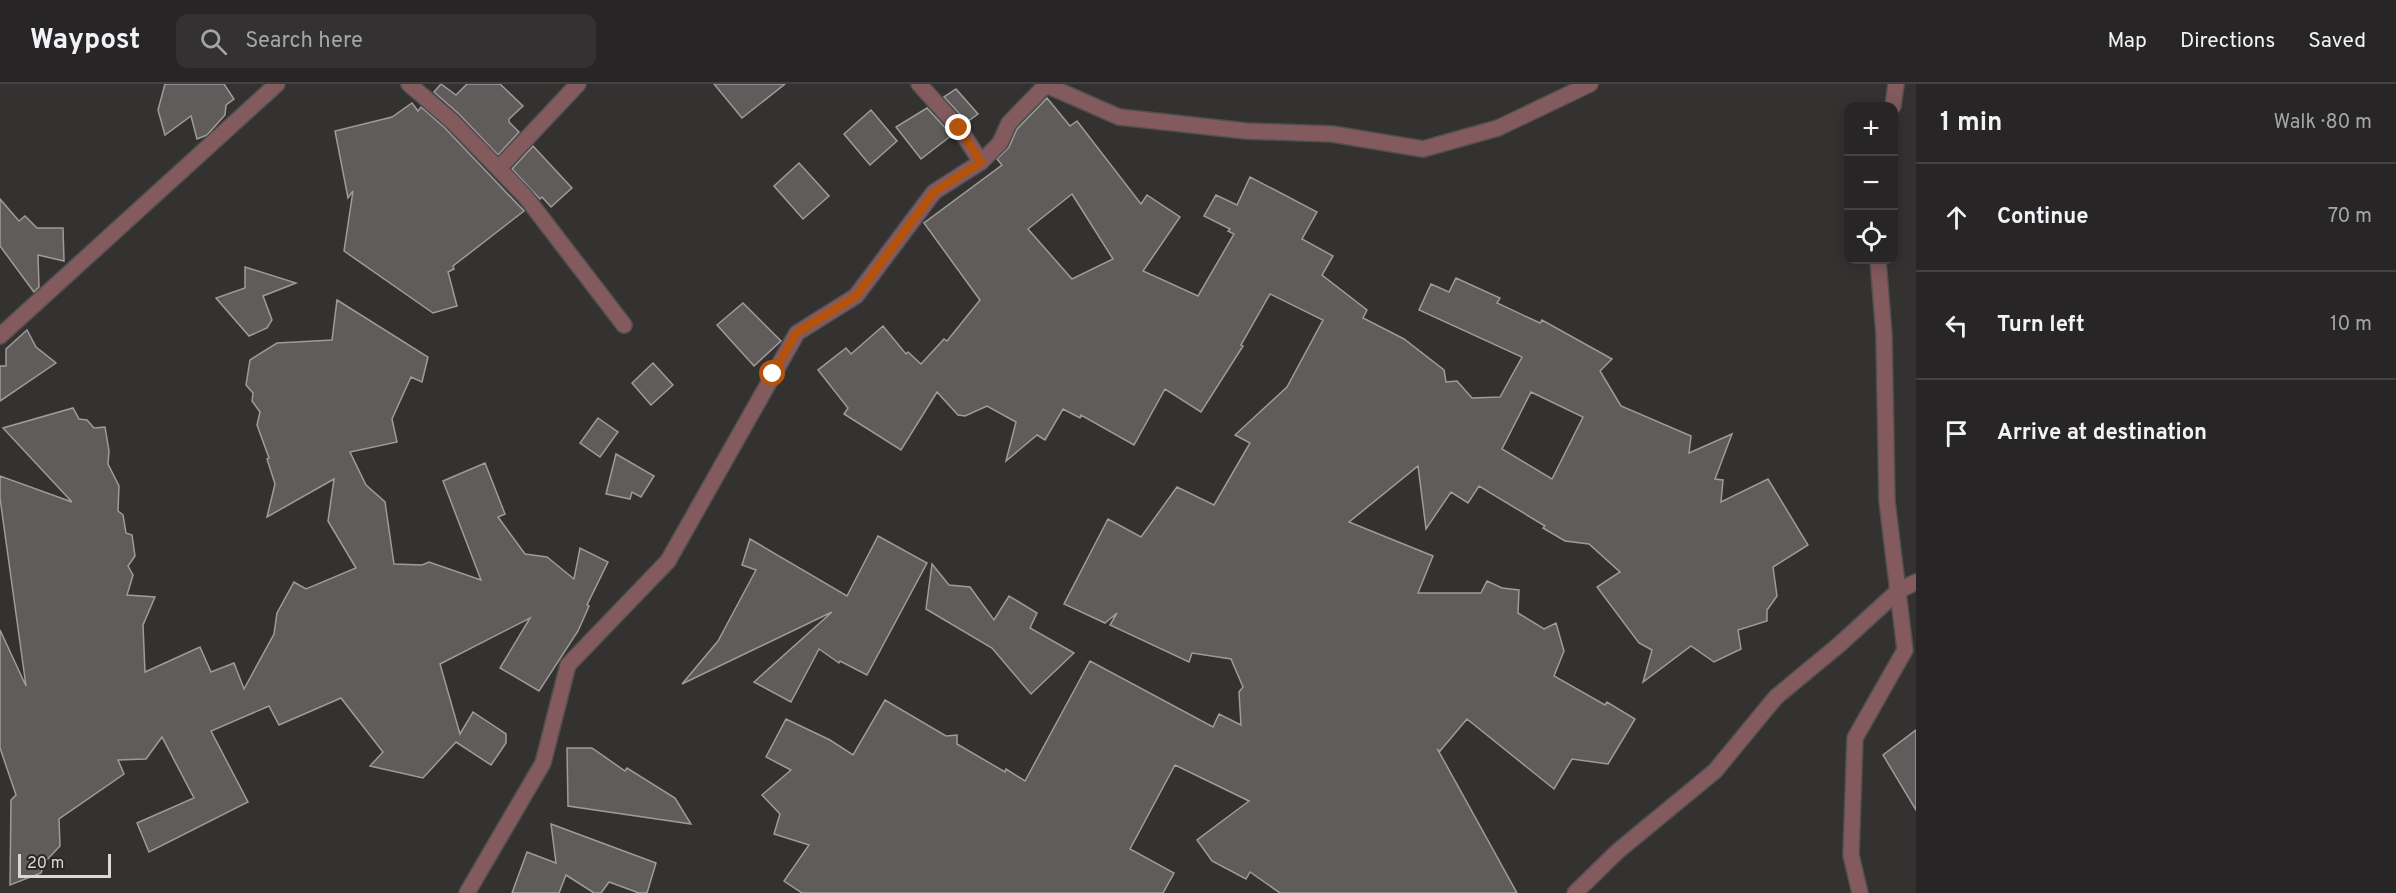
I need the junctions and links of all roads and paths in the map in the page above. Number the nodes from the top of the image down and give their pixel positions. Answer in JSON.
{"nodes":[{"id":1,"x":277,"y":84,"type":"edge"},
{"id":2,"x":409,"y":84,"type":"edge"},
{"id":3,"x":578,"y":84,"type":"edge"},
{"id":4,"x":919,"y":84,"type":"edge"},
{"id":5,"x":1590,"y":84,"type":"edge"},
{"id":6,"x":1896,"y":84,"type":"edge"},
{"id":7,"x":1894,"y":102,"type":"edge"},
{"id":8,"x":981,"y":162,"type":"junction"},
{"id":9,"x":499,"y":168,"type":"junction"},
{"id":10,"x":1878,"y":264,"type":"edge"},
{"id":11,"x":624,"y":325,"type":"dead end"},
{"id":12,"x":0,"y":336,"type":"edge"},
{"id":13,"x":1916,"y":582,"type":"edge"},
{"id":14,"x":1898,"y":591,"type":"junction"},
{"id":15,"x":1905,"y":650,"type":"junction"},
{"id":16,"x":1916,"y":662,"type":"edge"},
{"id":17,"x":467,"y":893,"type":"edge"},
{"id":18,"x":1575,"y":893,"type":"edge"},
{"id":19,"x":1860,"y":893,"type":"edge"}],
"edges":[{"from":1,"to":12,"type":"street"},
{"from":2,"to":9,"type":"street"},
{"from":3,"to":9,"type":"street"},
{"from":4,"to":8,"type":"street"},
{"from":5,"to":8,"type":"street"},
{"from":6,"to":7,"type":"street"},
{"from":8,"to":17,"type":"street"},
{"from":9,"to":11,"type":"street"},
{"from":10,"to":14,"type":"street"},
{"from":13,"to":14,"type":"street"},
{"from":14,"to":15,"type":"street"},
{"from":14,"to":18,"type":"street"},
{"from":15,"to":16,"type":"street"},
{"from":15,"to":19,"type":"street"}]}
